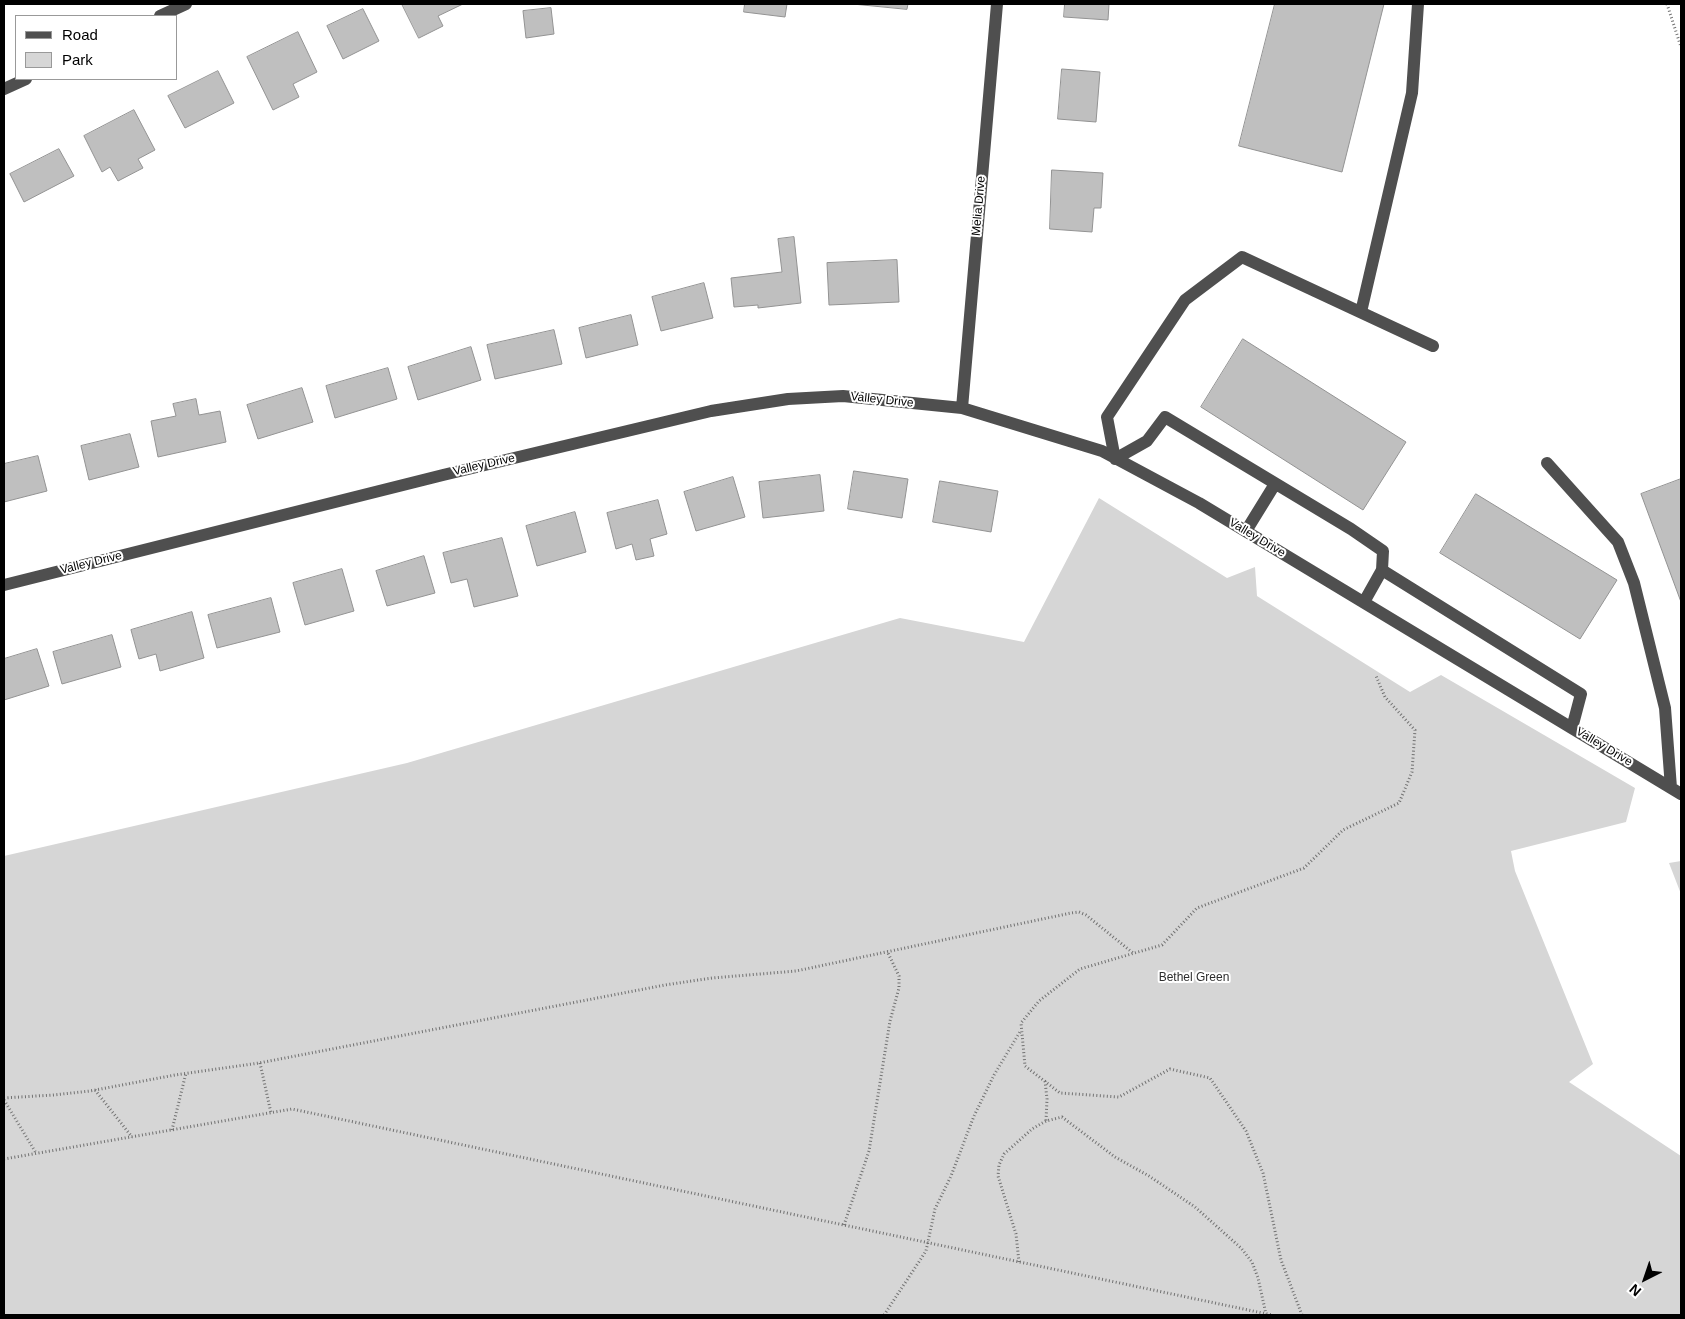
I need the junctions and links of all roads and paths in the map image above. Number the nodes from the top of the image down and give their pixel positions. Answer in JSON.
{"nodes":[{"id":1,"x":186,"y":4,"type":"edge"},
{"id":2,"x":997,"y":4,"type":"edge"},
{"id":3,"x":1418,"y":4,"type":"edge"},
{"id":4,"x":1667,"y":4,"type":"edge"},
{"id":5,"x":162,"y":15,"type":"edge"},
{"id":6,"x":1681,"y":47,"type":"edge"},
{"id":7,"x":24,"y":80,"type":"edge"},
{"id":8,"x":4,"y":89,"type":"edge"},
{"id":9,"x":1361,"y":312,"type":"junction"},
{"id":10,"x":1432,"y":346,"type":"dead end"},
{"id":11,"x":962,"y":408,"type":"junction"},
{"id":12,"x":1116,"y":459,"type":"junction"},
{"id":13,"x":1546,"y":463,"type":"dead end"},
{"id":14,"x":1275,"y":484,"type":"junction"},
{"id":15,"x":1246,"y":532,"type":"junction"},
{"id":16,"x":1382,"y":570,"type":"junction"},
{"id":17,"x":4,"y":585,"type":"edge"},
{"id":18,"x":1364,"y":602,"type":"junction"},
{"id":19,"x":1376,"y":676,"type":"dead end"},
{"id":20,"x":1572,"y":728,"type":"junction"},
{"id":21,"x":1676,"y":791,"type":"edge"},
{"id":22,"x":887,"y":951,"type":"junction"},
{"id":23,"x":1133,"y":954,"type":"junction"},
{"id":24,"x":1022,"y":1029,"type":"junction"},
{"id":25,"x":260,"y":1063,"type":"junction"},
{"id":26,"x":186,"y":1073,"type":"junction"},
{"id":27,"x":1045,"y":1081,"type":"junction"},
{"id":28,"x":95,"y":1090,"type":"junction"},
{"id":29,"x":4,"y":1099,"type":"edge"},
{"id":30,"x":271,"y":1113,"type":"junction"},
{"id":31,"x":1046,"y":1120,"type":"junction"},
{"id":32,"x":172,"y":1130,"type":"junction"},
{"id":33,"x":132,"y":1137,"type":"junction"},
{"id":34,"x":36,"y":1153,"type":"junction"},
{"id":35,"x":4,"y":1159,"type":"edge"},
{"id":36,"x":844,"y":1225,"type":"junction"},
{"id":37,"x":929,"y":1243,"type":"junction"},
{"id":38,"x":1019,"y":1262,"type":"junction"},
{"id":39,"x":1266,"y":1314,"type":"junction"},
{"id":40,"x":884,"y":1315,"type":"edge"},
{"id":41,"x":1272,"y":1315,"type":"edge"},
{"id":42,"x":1302,"y":1315,"type":"edge"}],
"edges":[{"from":1,"to":5,"type":"street"},
{"from":2,"to":11,"type":"street","name":"Melia Drive"},
{"from":3,"to":9,"type":"street"},
{"from":4,"to":6,"type":"path"},
{"from":7,"to":8,"type":"street"},
{"from":9,"to":10,"type":"street"},
{"from":9,"to":12,"type":"street"},
{"from":11,"to":12,"type":"street","name":"Valley Drive"},
{"from":11,"to":17,"type":"street","name":"Valley Drive"},
{"from":12,"to":14,"type":"street"},
{"from":12,"to":15,"type":"street","name":"Valley Drive"},
{"from":13,"to":21,"type":"street"},
{"from":14,"to":15,"type":"street"},
{"from":14,"to":16,"type":"street"},
{"from":15,"to":18,"type":"street","name":"Valley Drive"},
{"from":16,"to":18,"type":"street"},
{"from":16,"to":20,"type":"street"},
{"from":18,"to":20,"type":"street","name":"Valley Drive"},
{"from":19,"to":23,"type":"path"},
{"from":20,"to":21,"type":"street","name":"Valley Drive"},
{"from":22,"to":23,"type":"path"},
{"from":22,"to":25,"type":"path"},
{"from":22,"to":36,"type":"path"},
{"from":23,"to":24,"type":"path"},
{"from":24,"to":27,"type":"path"},
{"from":24,"to":37,"type":"path"},
{"from":25,"to":26,"type":"path"},
{"from":25,"to":30,"type":"path"},
{"from":26,"to":28,"type":"path"},
{"from":26,"to":32,"type":"path"},
{"from":27,"to":31,"type":"path"},
{"from":27,"to":42,"type":"path"},
{"from":28,"to":29,"type":"path"},
{"from":28,"to":33,"type":"path"},
{"from":29,"to":34,"type":"path"},
{"from":30,"to":32,"type":"path"},
{"from":30,"to":36,"type":"path"},
{"from":31,"to":38,"type":"path"},
{"from":31,"to":39,"type":"path"},
{"from":32,"to":33,"type":"path"},
{"from":33,"to":34,"type":"path"},
{"from":34,"to":35,"type":"path"},
{"from":36,"to":37,"type":"path"},
{"from":37,"to":38,"type":"path"},
{"from":37,"to":40,"type":"path"},
{"from":38,"to":39,"type":"path"},
{"from":39,"to":41,"type":"path"}]}
